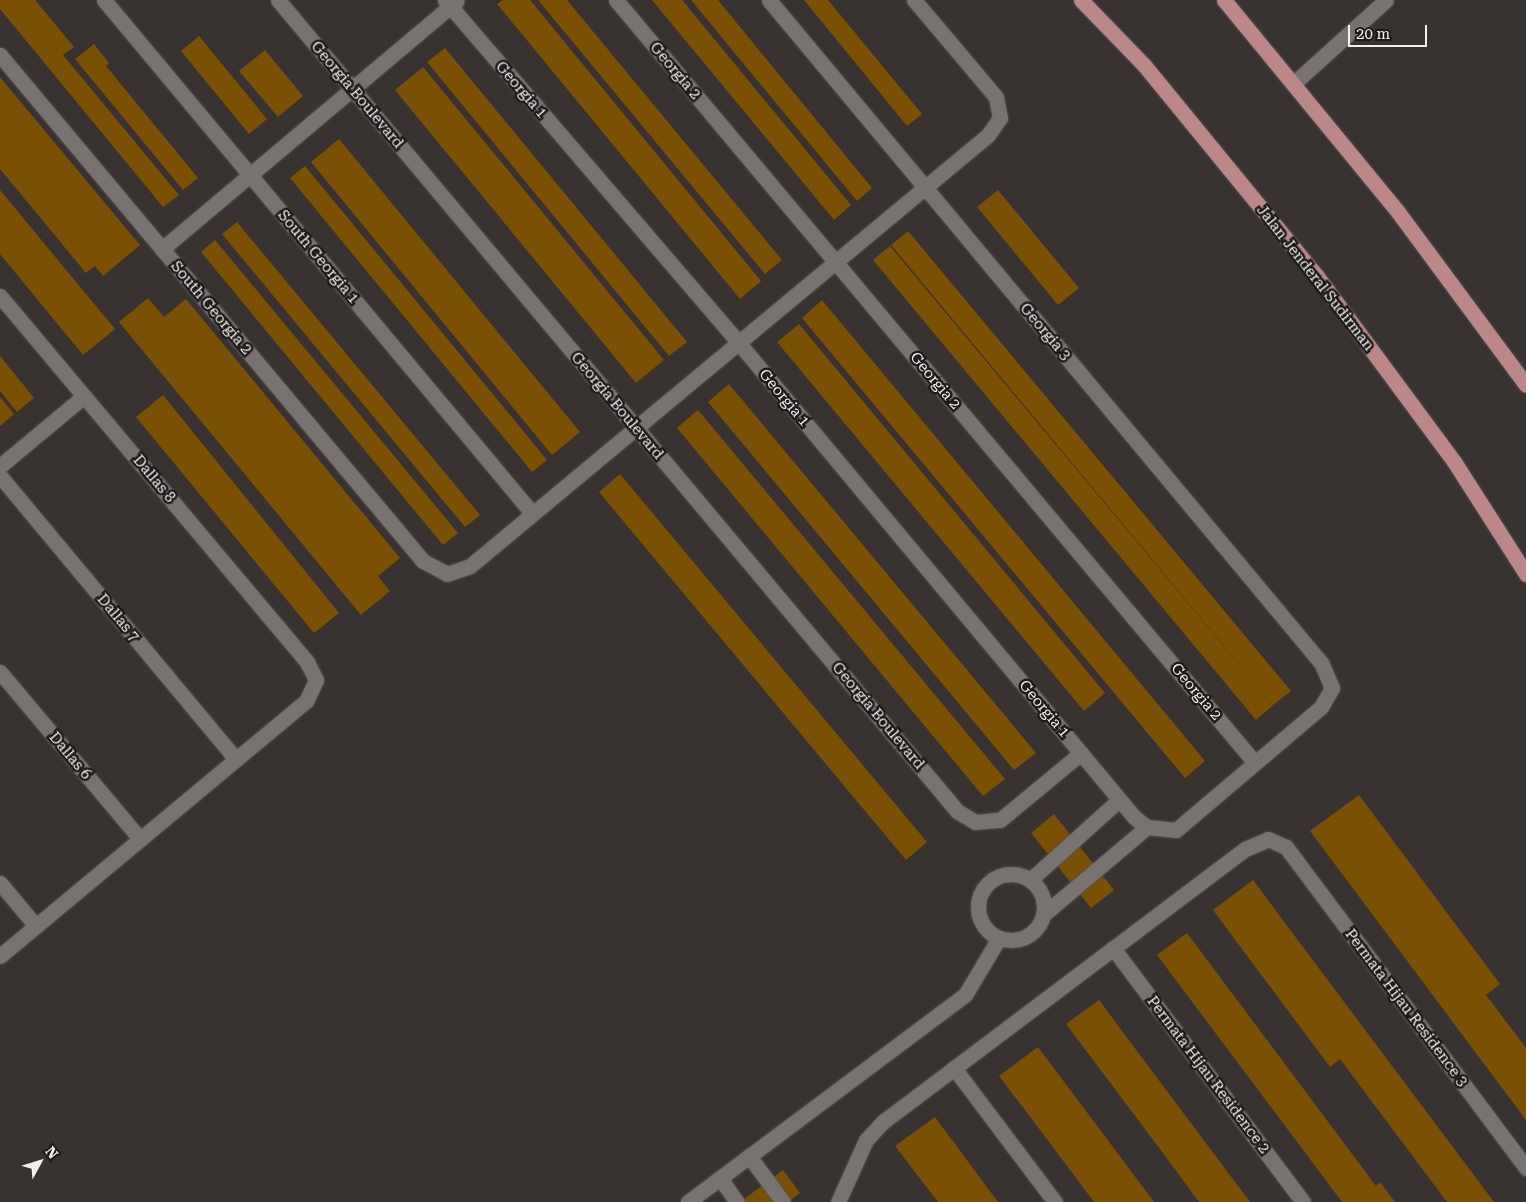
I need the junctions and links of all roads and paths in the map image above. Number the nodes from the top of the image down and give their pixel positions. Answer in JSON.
{"nodes":[{"id":1,"x":104,"y":0,"type":"edge"},
{"id":2,"x":278,"y":0,"type":"edge"},
{"id":3,"x":616,"y":0,"type":"edge"},
{"id":4,"x":768,"y":0,"type":"edge"},
{"id":5,"x":914,"y":0,"type":"edge"},
{"id":6,"x":1070,"y":0,"type":"edge"},
{"id":7,"x":1081,"y":0,"type":"edge"},
{"id":8,"x":1224,"y":0,"type":"edge"},
{"id":9,"x":1386,"y":0,"type":"edge"},
{"id":10,"x":453,"y":2,"type":"edge"},
{"id":11,"x":1094,"y":13,"type":"junction"},
{"id":12,"x":0,"y":56,"type":"edge"},
{"id":13,"x":1293,"y":84,"type":"junction"},
{"id":14,"x":352,"y":89,"type":"junction"},
{"id":15,"x":250,"y":175,"type":"junction"},
{"id":16,"x":925,"y":187,"type":"junction"},
{"id":17,"x":162,"y":249,"type":"junction"},
{"id":18,"x":835,"y":262,"type":"junction"},
{"id":19,"x":0,"y":296,"type":"edge"},
{"id":20,"x":738,"y":342,"type":"junction"},
{"id":21,"x":1526,"y":385,"type":"edge"},
{"id":22,"x":84,"y":396,"type":"junction"},
{"id":23,"x":636,"y":427,"type":"junction"},
{"id":24,"x":0,"y":466,"type":"edge"},
{"id":25,"x":0,"y":476,"type":"edge"},
{"id":26,"x":532,"y":513,"type":"junction"},
{"id":27,"x":1526,"y":574,"type":"edge"},
{"id":28,"x":0,"y":672,"type":"edge"},
{"id":29,"x":1081,"y":753,"type":"junction"},
{"id":30,"x":236,"y":759,"type":"junction"},
{"id":31,"x":1255,"y":762,"type":"junction"},
{"id":32,"x":1119,"y":800,"type":"junction"},
{"id":33,"x":1147,"y":827,"type":"junction"},
{"id":34,"x":140,"y":839,"type":"junction"},
{"id":35,"x":1030,"y":880,"type":"junction"},
{"id":36,"x":0,"y":883,"type":"edge"},
{"id":37,"x":1044,"y":914,"type":"junction"},
{"id":38,"x":36,"y":926,"type":"junction"},
{"id":39,"x":999,"y":938,"type":"junction"},
{"id":40,"x":1113,"y":948,"type":"junction"},
{"id":41,"x":0,"y":956,"type":"edge"},
{"id":42,"x":954,"y":1068,"type":"junction"},
{"id":43,"x":749,"y":1156,"type":"junction"},
{"id":44,"x":1526,"y":1168,"type":"edge"},
{"id":45,"x":720,"y":1178,"type":"junction"},
{"id":46,"x":688,"y":1202,"type":"edge"},
{"id":47,"x":737,"y":1202,"type":"edge"},
{"id":48,"x":783,"y":1202,"type":"edge"},
{"id":49,"x":838,"y":1202,"type":"edge"},
{"id":50,"x":1055,"y":1202,"type":"edge"},
{"id":51,"x":1303,"y":1202,"type":"edge"}],
"edges":[{"from":1,"to":15,"type":"street","name":"South Georgia 1"},
{"from":2,"to":14,"type":"street","name":"Georgia Boulevard"},
{"from":3,"to":18,"type":"street","name":"Georgia 2"},
{"from":4,"to":16,"type":"street","name":"Georgia 3"},
{"from":5,"to":16,"type":"street"},
{"from":6,"to":11,"type":"main road"},
{"from":7,"to":11,"type":"main road","name":"Jalan Jenderal Sudirman"},
{"from":8,"to":13,"type":"main road"},
{"from":9,"to":13,"type":"street"},
{"from":10,"to":14,"type":"street"},
{"from":10,"to":20,"type":"street","name":"Georgia 1"},
{"from":11,"to":27,"type":"main road","name":"Jalan Jenderal Sudirman"},
{"from":12,"to":17,"type":"street","name":"South Georgia 2"},
{"from":13,"to":21,"type":"main road"},
{"from":14,"to":15,"type":"street"},
{"from":14,"to":23,"type":"street","name":"Georgia Boulevard"},
{"from":15,"to":17,"type":"street"},
{"from":15,"to":26,"type":"street","name":"South Georgia 1"},
{"from":16,"to":18,"type":"street"},
{"from":16,"to":31,"type":"street","name":"Georgia 3"},
{"from":17,"to":26,"type":"street","name":"South Georgia 2"},
{"from":18,"to":20,"type":"street"},
{"from":18,"to":31,"type":"street","name":"Georgia 2"},
{"from":19,"to":22,"type":"street","name":"Dallas 8"},
{"from":20,"to":23,"type":"street"},
{"from":20,"to":29,"type":"street","name":"Georgia 1"},
{"from":22,"to":24,"type":"street"},
{"from":22,"to":30,"type":"street","name":"Dallas 8"},
{"from":23,"to":26,"type":"street"},
{"from":23,"to":29,"type":"street","name":"Georgia Boulevard"},
{"from":25,"to":30,"type":"street","name":"Dallas 7"},
{"from":28,"to":34,"type":"street","name":"Dallas 6"},
{"from":29,"to":32,"type":"street","name":"Georgia 1"},
{"from":30,"to":34,"type":"street"},
{"from":31,"to":33,"type":"street"},
{"from":32,"to":33,"type":"street","name":"Georgia 1"},
{"from":32,"to":35,"type":"street"},
{"from":33,"to":37,"type":"street"},
{"from":34,"to":38,"type":"street"},
{"from":35,"to":37,"type":"street"},
{"from":35,"to":39,"type":"street"},
{"from":36,"to":38,"type":"street"},
{"from":37,"to":39,"type":"street"},
{"from":38,"to":41,"type":"street"},
{"from":39,"to":43,"type":"street"},
{"from":40,"to":42,"type":"street"},
{"from":40,"to":44,"type":"street","name":"Permata Hijau Residence 3"},
{"from":40,"to":51,"type":"street","name":"Permata Hijau Residence 2"},
{"from":42,"to":49,"type":"street"},
{"from":42,"to":50,"type":"street"},
{"from":43,"to":45,"type":"street"},
{"from":43,"to":48,"type":"street"},
{"from":45,"to":46,"type":"street"},
{"from":45,"to":47,"type":"street"}]}
